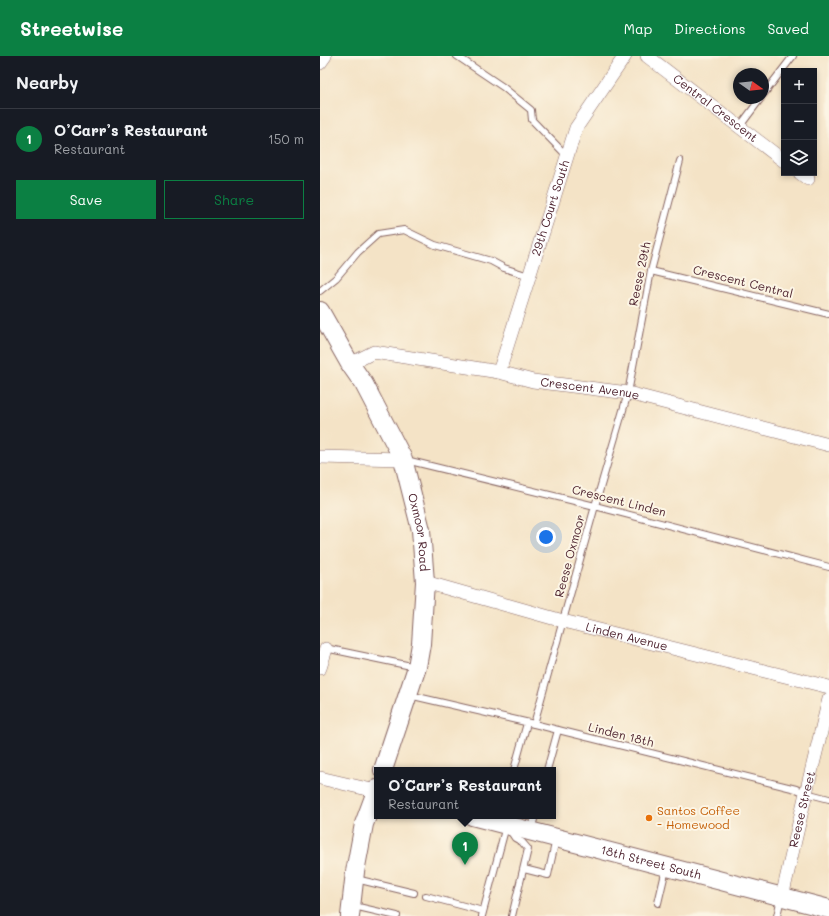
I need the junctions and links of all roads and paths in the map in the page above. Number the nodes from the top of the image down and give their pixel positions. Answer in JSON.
{"nodes":[{"id":1,"x":325,"y":56,"type":"edge"},
{"id":2,"x":457,"y":56,"type":"edge"},
{"id":3,"x":625,"y":56,"type":"edge"},
{"id":4,"x":647,"y":56,"type":"edge"},
{"id":5,"x":793,"y":56,"type":"edge"},
{"id":6,"x":320,"y":63,"type":"edge"},
{"id":7,"x":769,"y":87,"type":"edge"},
{"id":8,"x":756,"y":104,"type":"edge"},
{"id":9,"x":740,"y":126,"type":"junction"},
{"id":10,"x":567,"y":156,"type":"junction"},
{"id":11,"x":781,"y":158,"type":"edge"},
{"id":12,"x":680,"y":161,"type":"dead end"},
{"id":13,"x":651,"y":271,"type":"junction"},
{"id":14,"x":529,"y":276,"type":"junction"},
{"id":15,"x":320,"y":291,"type":"edge"},
{"id":16,"x":320,"y":312,"type":"edge"},
{"id":17,"x":829,"y":314,"type":"edge"},
{"id":18,"x":350,"y":364,"type":"junction"},
{"id":19,"x":499,"y":372,"type":"junction"},
{"id":20,"x":628,"y":393,"type":"junction"},
{"id":21,"x":829,"y":445,"type":"edge"},
{"id":22,"x":320,"y":457,"type":"edge"},
{"id":23,"x":403,"y":459,"type":"junction"},
{"id":24,"x":595,"y":506,"type":"junction"},
{"id":25,"x":829,"y":567,"type":"edge"},
{"id":26,"x":425,"y":582,"type":"junction"},
{"id":27,"x":563,"y":621,"type":"junction"},
{"id":28,"x":323,"y":648,"type":"edge"},
{"id":29,"x":417,"y":667,"type":"junction"},
{"id":30,"x":320,"y":668,"type":"edge"},
{"id":31,"x":829,"y":687,"type":"edge"},
{"id":32,"x":407,"y":695,"type":"junction"},
{"id":33,"x":829,"y":699,"type":"edge"},
{"id":34,"x":527,"y":723,"type":"junction"},
{"id":35,"x":534,"y":724,"type":"junction"},
{"id":36,"x":558,"y":730,"type":"junction"},
{"id":37,"x":384,"y":767,"type":"edge"},
{"id":38,"x":515,"y":767,"type":"edge"},
{"id":39,"x":548,"y":767,"type":"edge"},
{"id":40,"x":320,"y":778,"type":"edge"},
{"id":41,"x":374,"y":789,"type":"edge"},
{"id":42,"x":806,"y":793,"type":"junction"},
{"id":43,"x":374,"y":798,"type":"edge"},
{"id":44,"x":829,"y":799,"type":"edge"},
{"id":45,"x":491,"y":819,"type":"edge"},
{"id":46,"x":503,"y":821,"type":"edge"},
{"id":47,"x":533,"y":824,"type":"edge"},
{"id":48,"x":556,"y":838,"type":"junction"},
{"id":49,"x":667,"y":867,"type":"junction"},
{"id":50,"x":524,"y":869,"type":"junction"},
{"id":51,"x":354,"y":878,"type":"junction"},
{"id":52,"x":414,"y":893,"type":"dead end"},
{"id":53,"x":426,"y":896,"type":"dead end"},
{"id":54,"x":782,"y":896,"type":"junction"},
{"id":55,"x":658,"y":903,"type":"dead end"},
{"id":56,"x":829,"y":909,"type":"edge"},
{"id":57,"x":350,"y":910,"type":"edge"},
{"id":58,"x":483,"y":914,"type":"edge"},
{"id":59,"x":397,"y":916,"type":"edge"},
{"id":60,"x":512,"y":916,"type":"edge"},
{"id":61,"x":776,"y":916,"type":"edge"}],
"edges":[{"from":1,"to":6,"type":"street"},
{"from":2,"to":10,"type":"lane"},
{"from":3,"to":10,"type":"street","name":"29th Court South"},
{"from":4,"to":9,"type":"street","name":"Central Crescent"},
{"from":5,"to":7,"type":"lane"},
{"from":8,"to":9,"type":"lane"},
{"from":9,"to":11,"type":"street","name":"Central Crescent"},
{"from":10,"to":14,"type":"street","name":"29th Court South"},
{"from":12,"to":13,"type":"lane","name":"Reese 29th"},
{"from":13,"to":17,"type":"lane","name":"Crescent Central"},
{"from":13,"to":20,"type":"lane","name":"Reese 29th"},
{"from":14,"to":15,"type":"lane"},
{"from":14,"to":19,"type":"street","name":"29th Court South"},
{"from":16,"to":18,"type":"main road","name":"Oxmoor Road"},
{"from":18,"to":19,"type":"street","name":"Crescent Avenue"},
{"from":18,"to":23,"type":"main road","name":"Oxmoor Road"},
{"from":19,"to":20,"type":"street","name":"Crescent Avenue"},
{"from":20,"to":21,"type":"street","name":"Crescent Avenue"},
{"from":20,"to":24,"type":"lane","name":"Reese Oxmoor"},
{"from":22,"to":23,"type":"street"},
{"from":23,"to":24,"type":"lane","name":"Crescent Linden"},
{"from":23,"to":26,"type":"main road","name":"Oxmoor Road"},
{"from":24,"to":25,"type":"lane","name":"Crescent Linden"},
{"from":24,"to":27,"type":"lane","name":"Reese Oxmoor"},
{"from":26,"to":27,"type":"street","name":"Linden Avenue"},
{"from":26,"to":29,"type":"main road","name":"Oxmoor Road"},
{"from":27,"to":31,"type":"street","name":"Linden Avenue"},
{"from":27,"to":35,"type":"lane","name":"Reese Oxmoor"},
{"from":28,"to":29,"type":"lane"},
{"from":28,"to":30,"type":"street"},
{"from":29,"to":32,"type":"main road","name":"Oxmoor Road"},
{"from":32,"to":34,"type":"lane","name":"Linden 18th"},
{"from":32,"to":37,"type":"main road","name":"Oxmoor Road"},
{"from":33,"to":42,"type":"street","name":"Reese Street"},
{"from":34,"to":35,"type":"lane","name":"Linden 18th"},
{"from":34,"to":38,"type":"lane"},
{"from":35,"to":36,"type":"lane","name":"Linden 18th"},
{"from":36,"to":39,"type":"lane"},
{"from":36,"to":42,"type":"lane","name":"Linden 18th"},
{"from":40,"to":41,"type":"street"},
{"from":42,"to":44,"type":"lane","name":"Linden 18th"},
{"from":42,"to":54,"type":"street","name":"Reese Street"},
{"from":43,"to":51,"type":"main road"},
{"from":45,"to":46,"type":"main road","name":"18th Street South"},
{"from":46,"to":47,"type":"main road","name":"18th Street South"},
{"from":46,"to":50,"type":"lane"},
{"from":46,"to":58,"type":"lane"},
{"from":47,"to":48,"type":"main road","name":"18th Street South"},
{"from":48,"to":49,"type":"main road","name":"18th Street South"},
{"from":48,"to":50,"type":"lane"},
{"from":49,"to":54,"type":"main road","name":"18th Street South"},
{"from":49,"to":55,"type":"lane"},
{"from":50,"to":60,"type":"lane"},
{"from":51,"to":52,"type":"lane"},
{"from":51,"to":57,"type":"main road"},
{"from":53,"to":58,"type":"lane"},
{"from":54,"to":56,"type":"main road","name":"18th Street South"},
{"from":54,"to":61,"type":"lane"},
{"from":57,"to":59,"type":"lane"}]}
